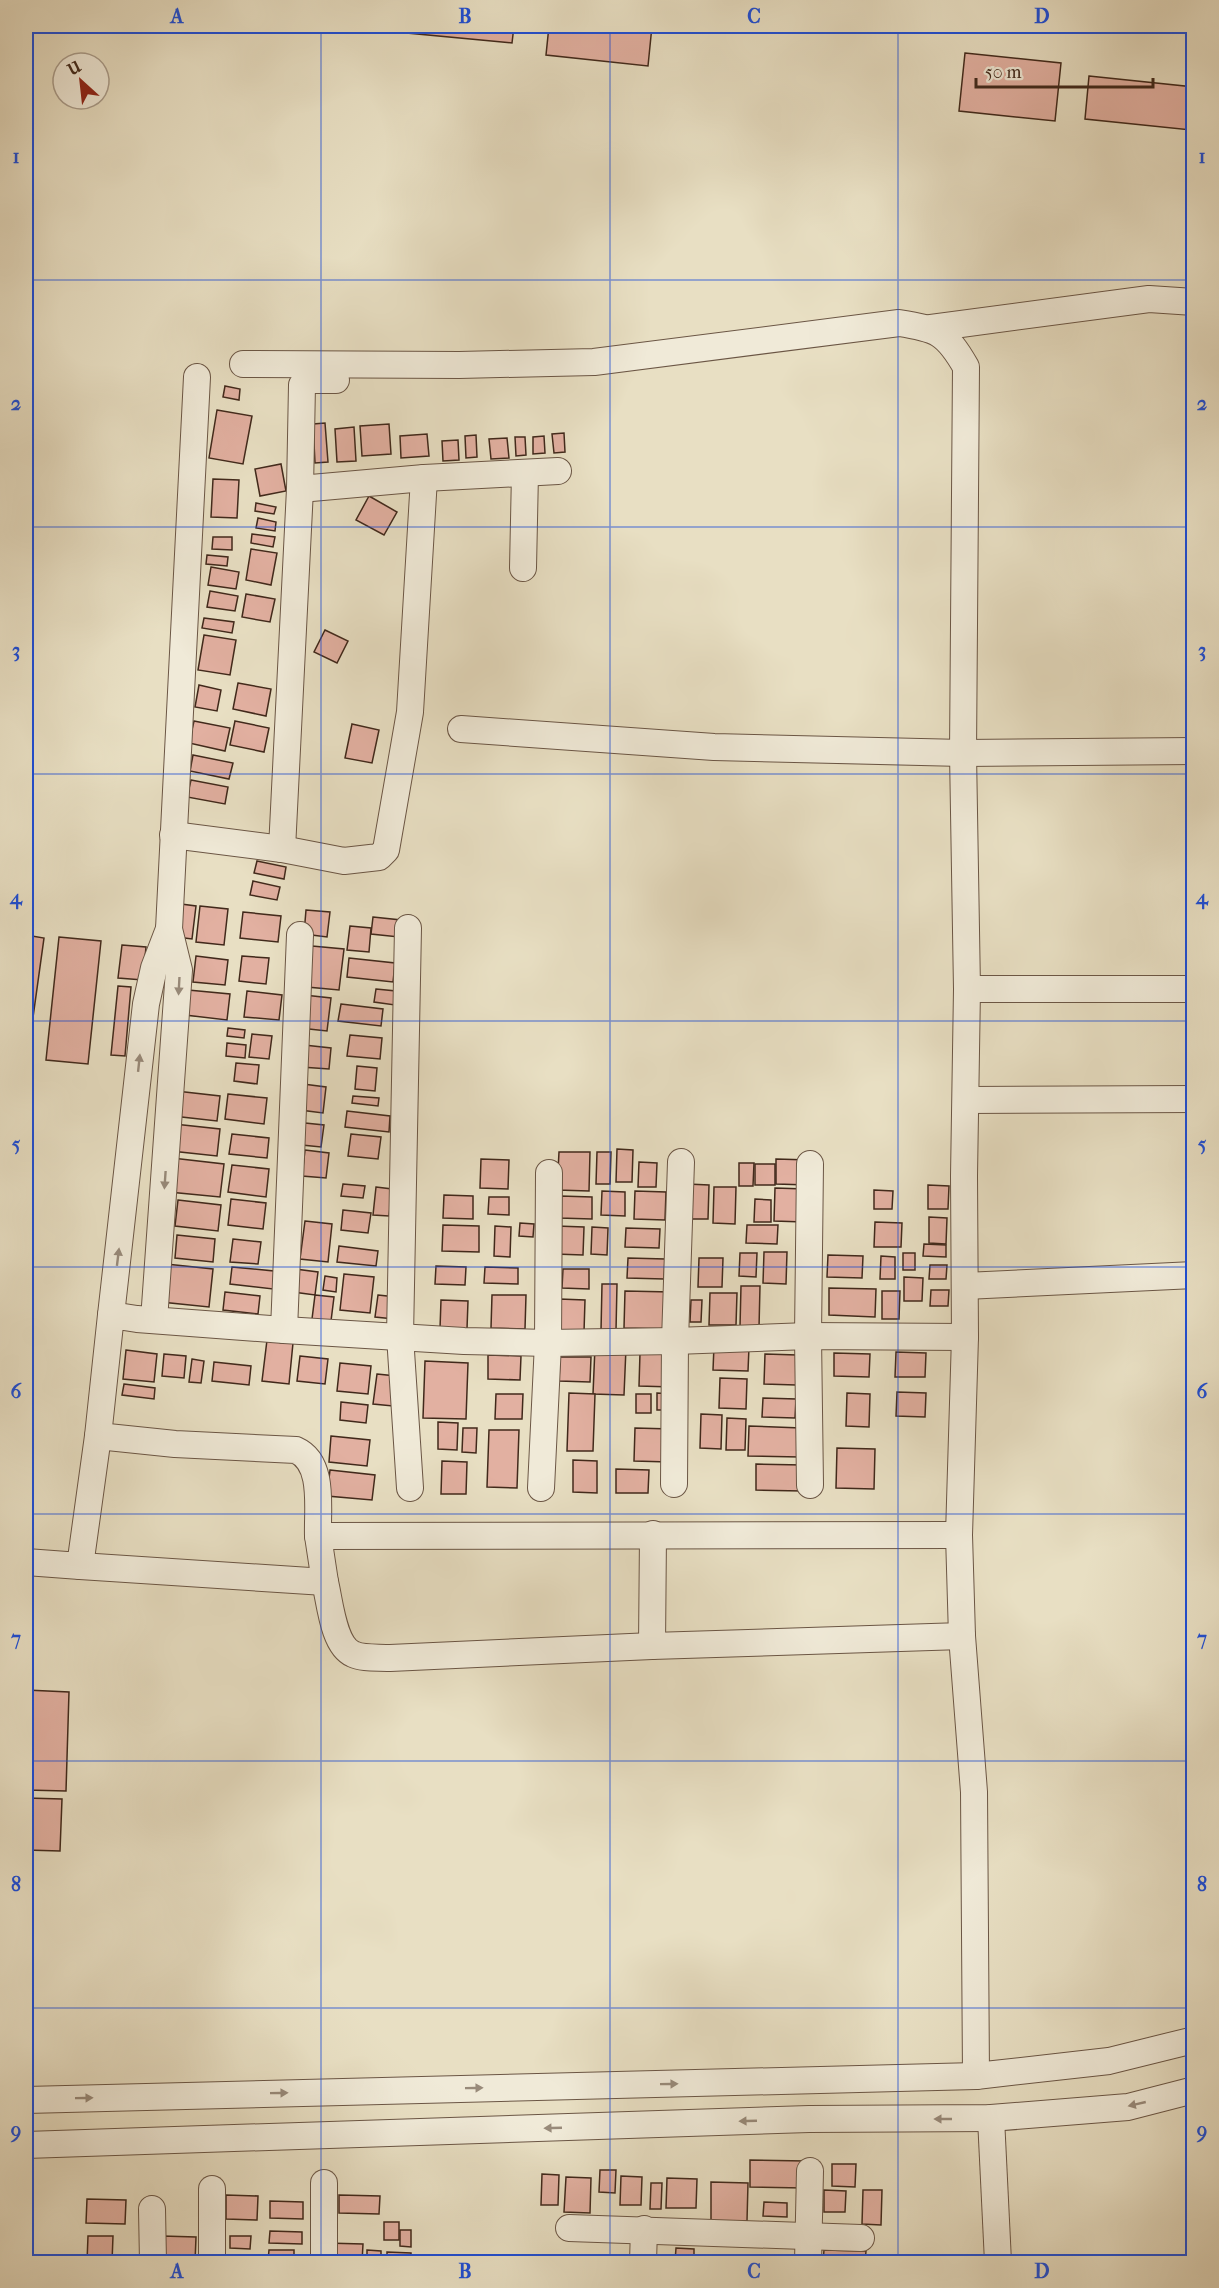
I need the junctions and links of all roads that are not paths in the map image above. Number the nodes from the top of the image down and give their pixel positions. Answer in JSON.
{"nodes":[{"id":1,"x":1194,"y":302,"type":"edge"},
{"id":2,"x":931,"y":328,"type":"junction"},
{"id":3,"x":243,"y":364,"type":"dead end"},
{"id":4,"x":197,"y":376,"type":"dead end"},
{"id":5,"x":576,"y":379,"type":"dead end"},
{"id":6,"x":558,"y":471,"type":"dead end"},
{"id":7,"x":525,"y":473,"type":"junction"},
{"id":8,"x":424,"y":478,"type":"junction"},
{"id":9,"x":300,"y":489,"type":"junction"},
{"id":10,"x":523,"y":568,"type":"dead end"},
{"id":11,"x":461,"y":729,"type":"dead end"},
{"id":12,"x":1194,"y":751,"type":"edge"},
{"id":13,"x":963,"y":753,"type":"junction"},
{"id":14,"x":173,"y":834,"type":"junction"},
{"id":15,"x":282,"y":849,"type":"junction"},
{"id":16,"x":408,"y":928,"type":"dead end"},
{"id":17,"x":169,"y":929,"type":"junction"},
{"id":18,"x":300,"y":935,"type":"dead end"},
{"id":19,"x":967,"y":989,"type":"junction"},
{"id":20,"x":1194,"y":989,"type":"edge"},
{"id":21,"x":1194,"y":1099,"type":"edge"},
{"id":22,"x":966,"y":1100,"type":"junction"},
{"id":23,"x":681,"y":1162,"type":"dead end"},
{"id":24,"x":810,"y":1164,"type":"dead end"},
{"id":25,"x":549,"y":1173,"type":"dead end"},
{"id":26,"x":1194,"y":1275,"type":"edge"},
{"id":27,"x":965,"y":1286,"type":"junction"},
{"id":28,"x":111,"y":1315,"type":"junction"},
{"id":29,"x":154,"y":1320,"type":"junction"},
{"id":30,"x":284,"y":1330,"type":"junction"},
{"id":31,"x":400,"y":1336,"type":"junction"},
{"id":32,"x":808,"y":1336,"type":"junction"},
{"id":33,"x":965,"y":1337,"type":"junction"},
{"id":34,"x":675,"y":1341,"type":"junction"},
{"id":35,"x":548,"y":1343,"type":"junction"},
{"id":36,"x":98,"y":1436,"type":"junction"},
{"id":37,"x":675,"y":1484,"type":"dead end"},
{"id":38,"x":810,"y":1485,"type":"dead end"},
{"id":39,"x":410,"y":1488,"type":"dead end"},
{"id":40,"x":541,"y":1488,"type":"dead end"},
{"id":41,"x":653,"y":1534,"type":"junction"},
{"id":42,"x":959,"y":1535,"type":"junction"},
{"id":43,"x":318,"y":1536,"type":"junction"},
{"id":44,"x":26,"y":1562,"type":"edge"},
{"id":45,"x":80,"y":1566,"type":"junction"},
{"id":46,"x":325,"y":1582,"type":"junction"},
{"id":47,"x":962,"y":1636,"type":"junction"},
{"id":48,"x":652,"y":1646,"type":"junction"},
{"id":49,"x":1194,"y":2040,"type":"edge"},
{"id":50,"x":976,"y":2076,"type":"junction"},
{"id":51,"x":1194,"y":2090,"type":"edge"},
{"id":52,"x":26,"y":2100,"type":"edge"},
{"id":53,"x":991,"y":2118,"type":"junction"},
{"id":54,"x":26,"y":2145,"type":"edge"},
{"id":55,"x":810,"y":2170,"type":"dead end"},
{"id":56,"x":324,"y":2183,"type":"dead end"},
{"id":57,"x":212,"y":2189,"type":"dead end"},
{"id":58,"x":152,"y":2209,"type":"dead end"},
{"id":59,"x":569,"y":2228,"type":"dead end"},
{"id":60,"x":644,"y":2229,"type":"junction"},
{"id":61,"x":808,"y":2237,"type":"junction"},
{"id":62,"x":861,"y":2238,"type":"dead end"},
{"id":63,"x":153,"y":2262,"type":"edge"},
{"id":64,"x":212,"y":2262,"type":"edge"},
{"id":65,"x":324,"y":2262,"type":"edge"},
{"id":66,"x":643,"y":2262,"type":"edge"},
{"id":67,"x":808,"y":2262,"type":"edge"},
{"id":68,"x":998,"y":2262,"type":"edge"}],
"edges":[{"from":1,"to":2,"type":"street"},
{"from":2,"to":3,"type":"street"},
{"from":2,"to":13,"type":"street"},
{"from":4,"to":14,"type":"street"},
{"from":5,"to":9,"type":"street"},
{"from":6,"to":7,"type":"street"},
{"from":7,"to":8,"type":"street"},
{"from":7,"to":10,"type":"street"},
{"from":8,"to":9,"type":"street"},
{"from":8,"to":15,"type":"street"},
{"from":9,"to":15,"type":"street"},
{"from":11,"to":13,"type":"street"},
{"from":12,"to":13,"type":"street"},
{"from":13,"to":19,"type":"street"},
{"from":14,"to":15,"type":"street"},
{"from":14,"to":17,"type":"street"},
{"from":16,"to":31,"type":"street"},
{"from":28,"to":17,"type":"street","one_way":true},
{"from":17,"to":29,"type":"street","one_way":true},
{"from":18,"to":30,"type":"street"},
{"from":19,"to":20,"type":"street"},
{"from":19,"to":22,"type":"street"},
{"from":21,"to":22,"type":"street"},
{"from":22,"to":27,"type":"street"},
{"from":23,"to":34,"type":"street"},
{"from":24,"to":32,"type":"street"},
{"from":25,"to":35,"type":"street"},
{"from":26,"to":27,"type":"street"},
{"from":27,"to":33,"type":"street"},
{"from":28,"to":29,"type":"street"},
{"from":28,"to":36,"type":"street"},
{"from":29,"to":30,"type":"street"},
{"from":30,"to":31,"type":"street"},
{"from":31,"to":35,"type":"street"},
{"from":31,"to":39,"type":"street"},
{"from":32,"to":33,"type":"street"},
{"from":32,"to":34,"type":"street"},
{"from":32,"to":38,"type":"street"},
{"from":33,"to":42,"type":"street"},
{"from":34,"to":35,"type":"street"},
{"from":34,"to":37,"type":"street"},
{"from":35,"to":40,"type":"street"},
{"from":36,"to":43,"type":"street"},
{"from":36,"to":45,"type":"street"},
{"from":41,"to":42,"type":"street"},
{"from":41,"to":43,"type":"street"},
{"from":41,"to":48,"type":"street"},
{"from":42,"to":47,"type":"street"},
{"from":43,"to":46,"type":"street"},
{"from":44,"to":45,"type":"street"},
{"from":45,"to":46,"type":"street"},
{"from":46,"to":48,"type":"street"},
{"from":47,"to":48,"type":"street"},
{"from":47,"to":50,"type":"street"},
{"from":49,"to":50,"type":"street"},
{"from":52,"to":50,"type":"street","one_way":true},
{"from":51,"to":53,"type":"street","one_way":true},
{"from":53,"to":54,"type":"street","one_way":true},
{"from":53,"to":68,"type":"street"},
{"from":55,"to":61,"type":"street"},
{"from":56,"to":65,"type":"street"},
{"from":57,"to":64,"type":"street"},
{"from":58,"to":63,"type":"street"},
{"from":59,"to":60,"type":"street"},
{"from":60,"to":61,"type":"street"},
{"from":60,"to":66,"type":"street"},
{"from":61,"to":62,"type":"street"},
{"from":61,"to":67,"type":"street"}]}
